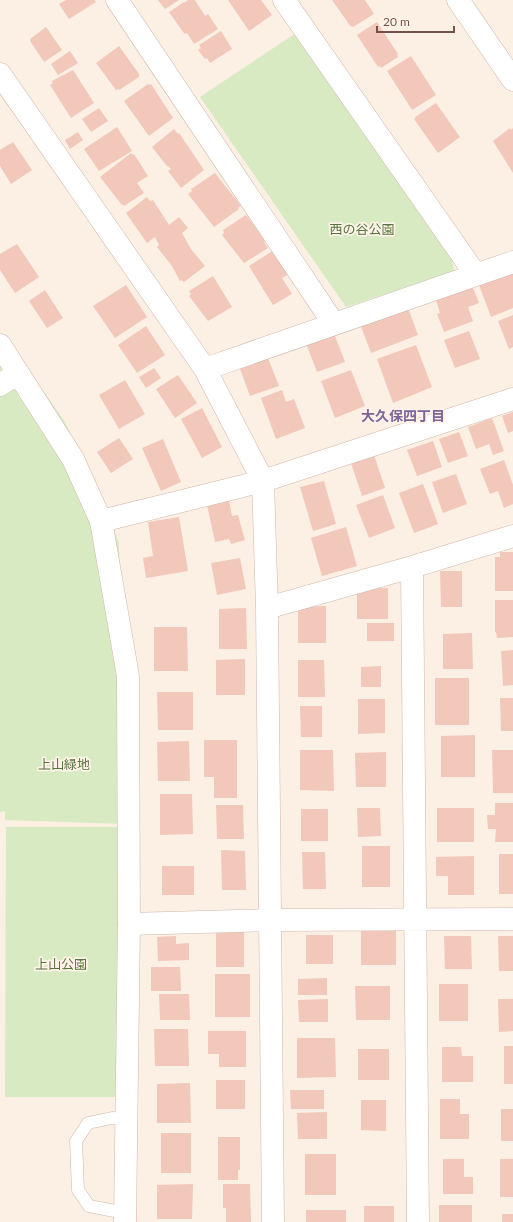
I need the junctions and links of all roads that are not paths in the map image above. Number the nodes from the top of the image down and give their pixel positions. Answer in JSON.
{"nodes":[{"id":1,"x":117,"y":0,"type":"edge"},
{"id":2,"x":284,"y":0,"type":"edge"},
{"id":3,"x":458,"y":0,"type":"edge"},
{"id":4,"x":0,"y":74,"type":"edge"},
{"id":5,"x":513,"y":80,"type":"edge"},
{"id":6,"x":513,"y":262,"type":"edge"},
{"id":7,"x":476,"y":275,"type":"junction"},
{"id":8,"x":334,"y":324,"type":"junction"},
{"id":9,"x":0,"y":346,"type":"edge"},
{"id":10,"x":205,"y":369,"type":"junction"},
{"id":11,"x":9,"y":379,"type":"edge"},
{"id":12,"x":513,"y":398,"type":"edge"},
{"id":13,"x":262,"y":481,"type":"junction"},
{"id":14,"x":101,"y":521,"type":"junction"},
{"id":15,"x":513,"y":536,"type":"edge"},
{"id":16,"x":412,"y":567,"type":"junction"},
{"id":17,"x":267,"y":608,"type":"junction"},
{"id":18,"x":415,"y":919,"type":"junction"},
{"id":19,"x":513,"y":919,"type":"edge"},
{"id":20,"x":270,"y":920,"type":"junction"},
{"id":21,"x":129,"y":924,"type":"junction"},
{"id":22,"x":126,"y":1119,"type":"junction"},
{"id":23,"x":125,"y":1218,"type":"edge"},
{"id":24,"x":273,"y":1222,"type":"edge"},
{"id":25,"x":418,"y":1222,"type":"edge"}],
"edges":[{"from":1,"to":8,"type":"street"},
{"from":2,"to":7,"type":"street"},
{"from":3,"to":5,"type":"street"},
{"from":4,"to":10,"type":"street"},
{"from":6,"to":7,"type":"street"},
{"from":7,"to":8,"type":"street"},
{"from":8,"to":10,"type":"street"},
{"from":9,"to":11,"type":"street"},
{"from":10,"to":13,"type":"street"},
{"from":11,"to":14,"type":"street"},
{"from":12,"to":13,"type":"street"},
{"from":13,"to":14,"type":"street"},
{"from":13,"to":17,"type":"street"},
{"from":14,"to":21,"type":"street"},
{"from":15,"to":16,"type":"street"},
{"from":16,"to":17,"type":"street"},
{"from":16,"to":18,"type":"street"},
{"from":17,"to":20,"type":"street"},
{"from":18,"to":19,"type":"street"},
{"from":18,"to":20,"type":"street"},
{"from":18,"to":25,"type":"street"},
{"from":20,"to":21,"type":"street"},
{"from":20,"to":24,"type":"street"},
{"from":21,"to":22,"type":"street"},
{"from":22,"to":23,"type":"street"},
{"from":22,"to":23,"type":"lane"}]}
